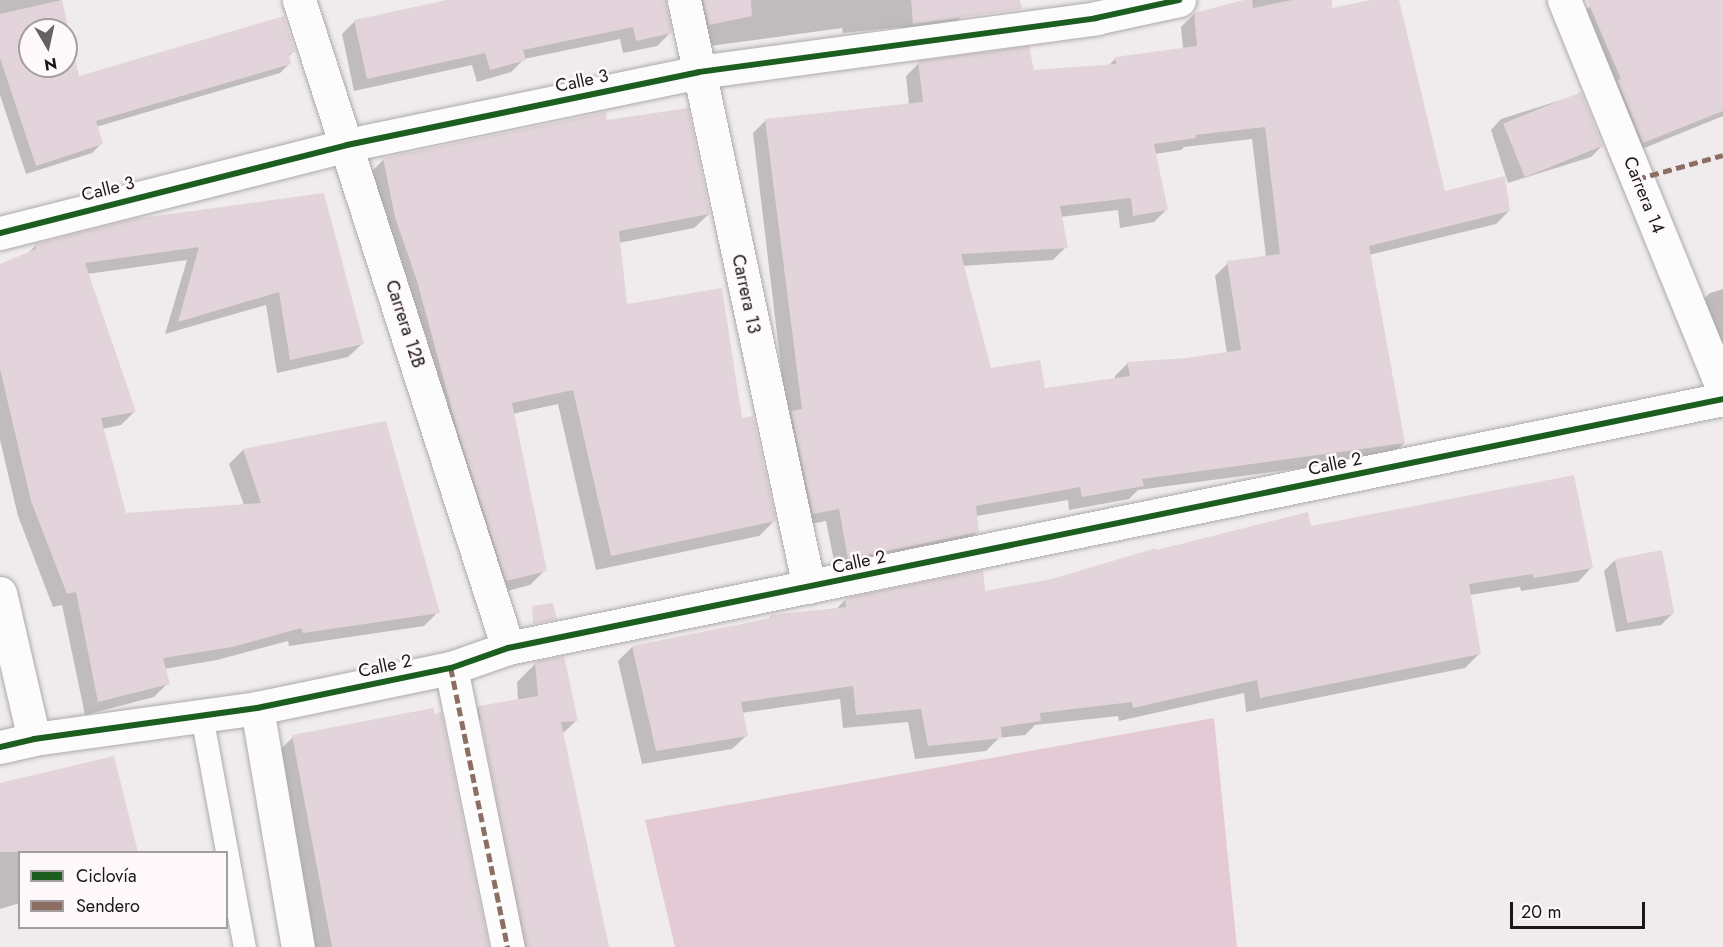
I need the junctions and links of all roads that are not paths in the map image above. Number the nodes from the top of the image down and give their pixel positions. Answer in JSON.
{"nodes":[{"id":1,"x":299,"y":0,"type":"edge"},
{"id":2,"x":684,"y":0,"type":"edge"},
{"id":3,"x":1179,"y":0,"type":"edge"},
{"id":4,"x":1564,"y":0,"type":"edge"},
{"id":5,"x":1094,"y":9,"type":"edge"},
{"id":6,"x":699,"y":72,"type":"junction"},
{"id":7,"x":347,"y":145,"type":"junction"},
{"id":8,"x":0,"y":233,"type":"edge"},
{"id":9,"x":1723,"y":390,"type":"edge"},
{"id":10,"x":1723,"y":399,"type":"edge"},
{"id":11,"x":809,"y":587,"type":"junction"},
{"id":12,"x":0,"y":593,"type":"edge"},
{"id":13,"x":508,"y":648,"type":"junction"},
{"id":14,"x":451,"y":668,"type":"junction"},
{"id":15,"x":257,"y":708,"type":"junction"},
{"id":16,"x":202,"y":716,"type":"junction"},
{"id":17,"x":34,"y":739,"type":"junction"},
{"id":18,"x":0,"y":747,"type":"edge"},
{"id":19,"x":227,"y":851,"type":"edge"},
{"id":20,"x":228,"y":856,"type":"edge"},
{"id":21,"x":245,"y":947,"type":"edge"},
{"id":22,"x":298,"y":947,"type":"edge"},
{"id":23,"x":508,"y":947,"type":"edge"}],
"edges":[{"from":1,"to":7,"type":"street","name":"Carrera 12B"},
{"from":2,"to":6,"type":"street","name":"Carrera 13"},
{"from":3,"to":5,"type":"street","name":"Calle 3"},
{"from":4,"to":9,"type":"street","name":"Carrera 14"},
{"from":5,"to":6,"type":"street","name":"Calle 3"},
{"from":6,"to":7,"type":"street","name":"Calle 3"},
{"from":6,"to":11,"type":"street","name":"Carrera 13"},
{"from":7,"to":8,"type":"street","name":"Calle 3"},
{"from":7,"to":13,"type":"street","name":"Carrera 12B"},
{"from":10,"to":11,"type":"street","name":"Calle 2"},
{"from":11,"to":13,"type":"street","name":"Calle 2"},
{"from":12,"to":17,"type":"street"},
{"from":13,"to":14,"type":"street","name":"Calle 2"},
{"from":14,"to":15,"type":"street","name":"Calle 2"},
{"from":14,"to":23,"type":"street"},
{"from":15,"to":16,"type":"street","name":"Calle 2"},
{"from":15,"to":22,"type":"street"},
{"from":16,"to":17,"type":"street","name":"Calle 2"},
{"from":16,"to":19,"type":"lane"},
{"from":17,"to":18,"type":"street","name":"Calle 2"},
{"from":20,"to":21,"type":"lane"}]}
